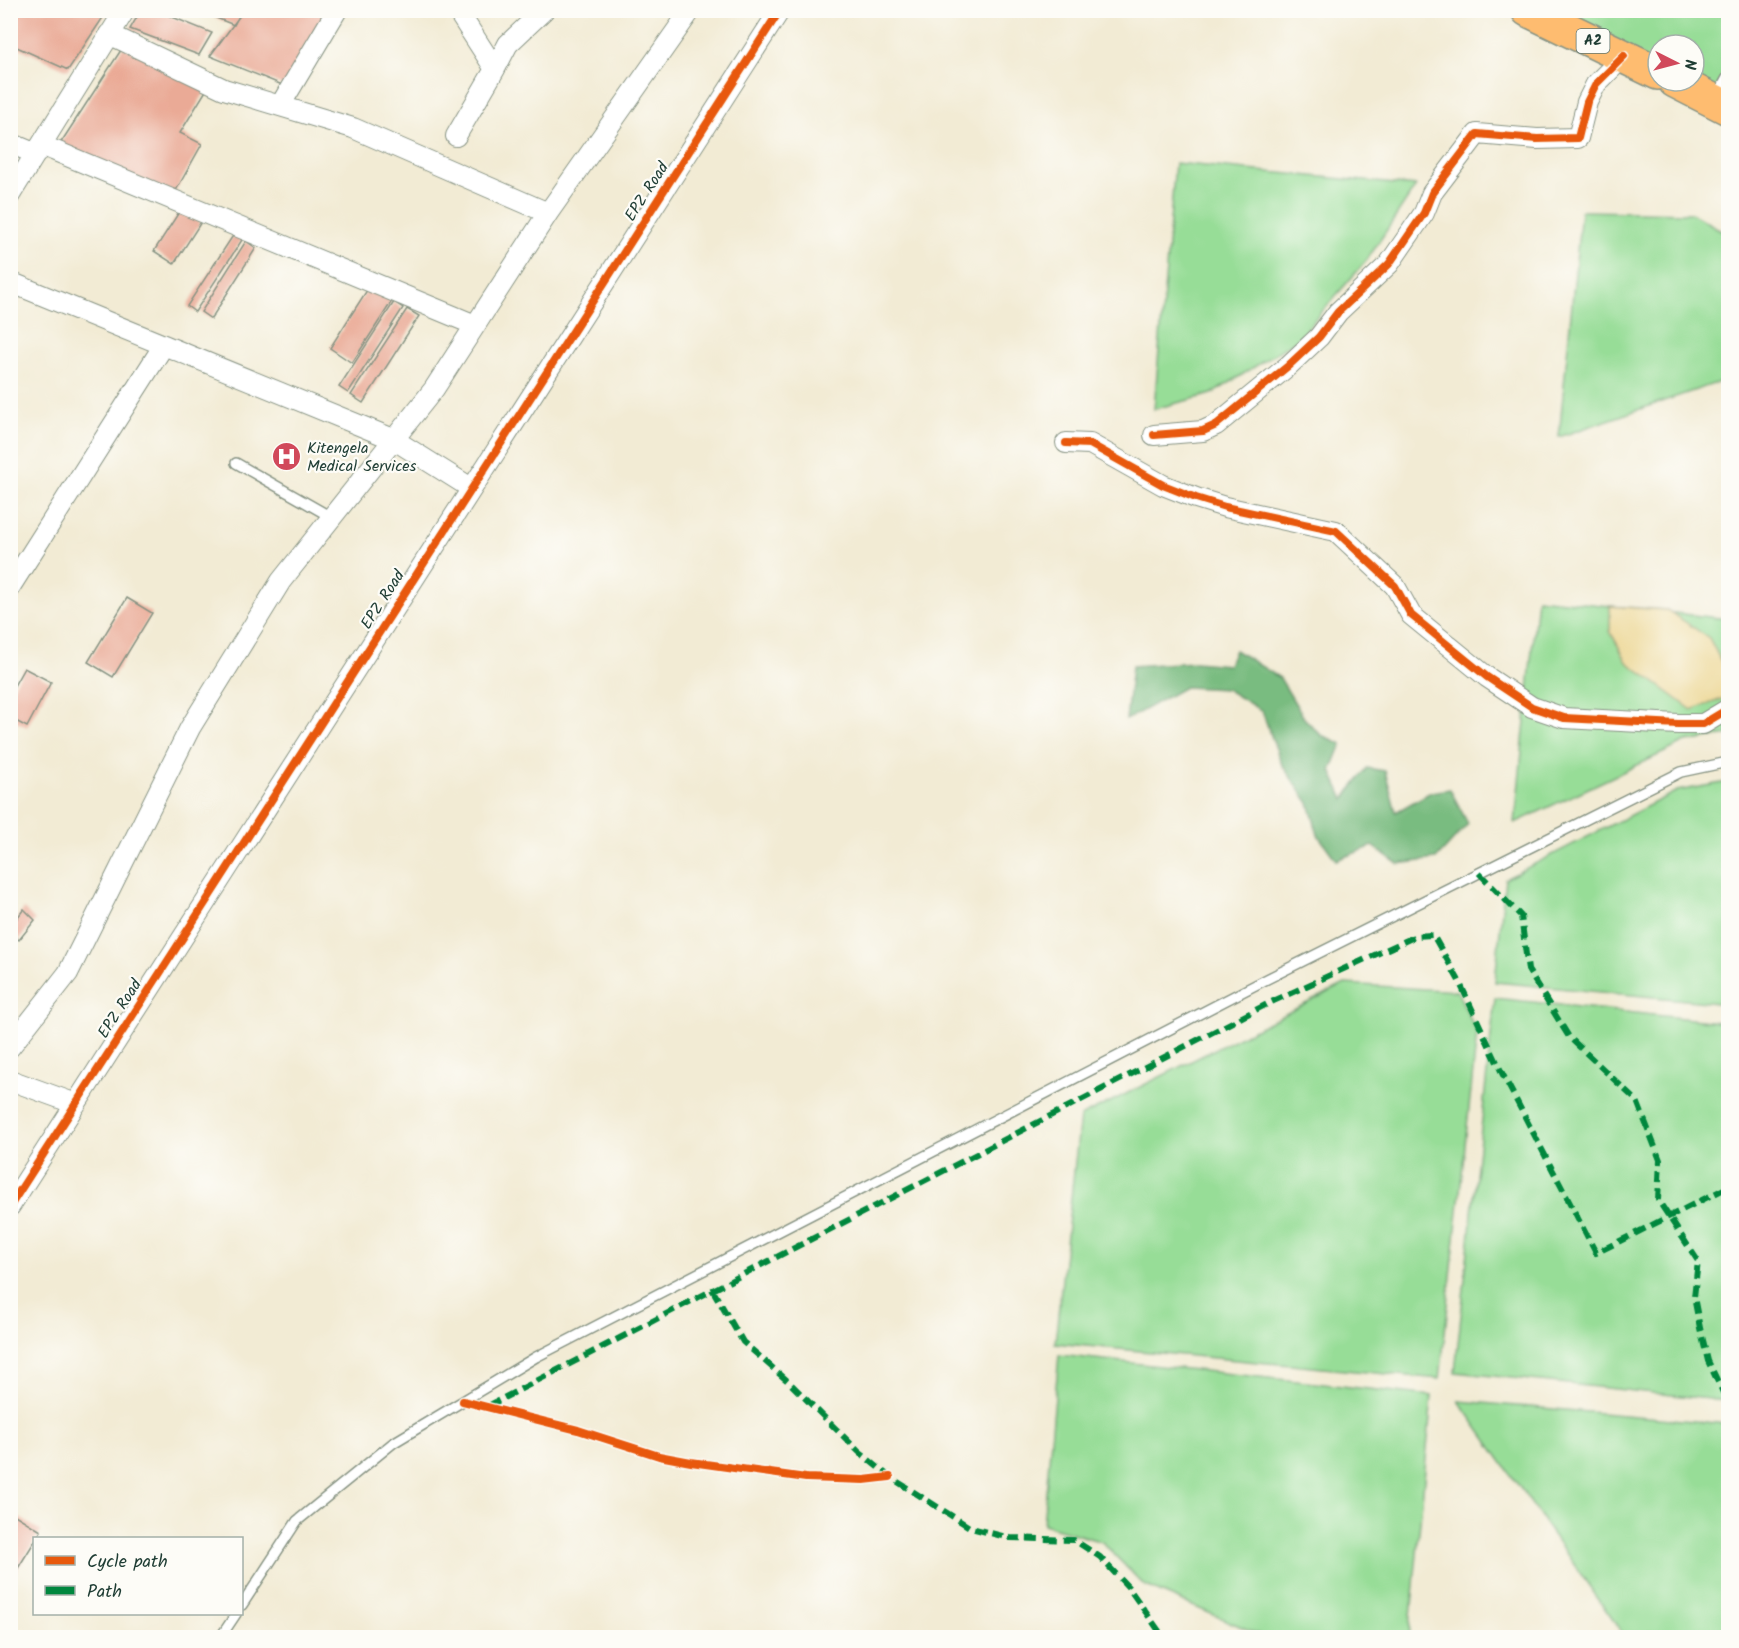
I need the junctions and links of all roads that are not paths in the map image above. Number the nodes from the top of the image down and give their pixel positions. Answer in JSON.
{"nodes":[{"id":1,"x":125,"y":10,"type":"edge"},
{"id":2,"x":338,"y":10,"type":"edge"},
{"id":3,"x":457,"y":10,"type":"edge"},
{"id":4,"x":544,"y":10,"type":"edge"},
{"id":5,"x":690,"y":10,"type":"edge"},
{"id":6,"x":780,"y":10,"type":"edge"},
{"id":7,"x":1528,"y":10,"type":"edge"},
{"id":8,"x":109,"y":34,"type":"junction"},
{"id":9,"x":1624,"y":56,"type":"junction"},
{"id":10,"x":1646,"y":67,"type":"edge"},
{"id":11,"x":495,"y":69,"type":"junction"},
{"id":12,"x":1706,"y":90,"type":"edge"},
{"id":13,"x":1724,"y":95,"type":"edge"},
{"id":14,"x":281,"y":104,"type":"junction"},
{"id":15,"x":456,"y":136,"type":"dead end"},
{"id":16,"x":10,"y":143,"type":"edge"},
{"id":17,"x":38,"y":150,"type":"junction"},
{"id":18,"x":10,"y":195,"type":"edge"},
{"id":19,"x":548,"y":213,"type":"junction"},
{"id":20,"x":10,"y":282,"type":"edge"},
{"id":21,"x":475,"y":325,"type":"junction"},
{"id":22,"x":164,"y":345,"type":"junction"},
{"id":23,"x":1154,"y":435,"type":"dead end"},
{"id":24,"x":393,"y":439,"type":"junction"},
{"id":25,"x":1066,"y":443,"type":"dead end"},
{"id":26,"x":236,"y":463,"type":"dead end"},
{"id":27,"x":471,"y":488,"type":"junction"},
{"id":28,"x":331,"y":517,"type":"junction"},
{"id":29,"x":10,"y":587,"type":"edge"},
{"id":30,"x":1728,"y":709,"type":"edge"},
{"id":31,"x":1728,"y":762,"type":"edge"},
{"id":32,"x":10,"y":1047,"type":"edge"},
{"id":33,"x":10,"y":1080,"type":"edge"},
{"id":34,"x":76,"y":1104,"type":"junction"},
{"id":35,"x":10,"y":1206,"type":"edge"},
{"id":36,"x":243,"y":1603,"type":"edge"},
{"id":37,"x":235,"y":1615,"type":"edge"},
{"id":38,"x":220,"y":1638,"type":"edge"}],
"edges":[{"from":1,"to":8,"type":"street"},
{"from":2,"to":14,"type":"street"},
{"from":3,"to":11,"type":"street"},
{"from":4,"to":11,"type":"street"},
{"from":5,"to":19,"type":"street"},
{"from":6,"to":27,"type":"street","name":"EPZ Road"},
{"from":7,"to":9,"type":"highway","number":"A2"},
{"from":8,"to":14,"type":"street"},
{"from":8,"to":17,"type":"street"},
{"from":9,"to":10,"type":"highway","number":"A2"},
{"from":9,"to":23,"type":"street"},
{"from":11,"to":15,"type":"street"},
{"from":12,"to":13,"type":"highway"},
{"from":14,"to":19,"type":"street"},
{"from":16,"to":17,"type":"street"},
{"from":17,"to":18,"type":"street"},
{"from":17,"to":21,"type":"street"},
{"from":19,"to":21,"type":"street"},
{"from":20,"to":22,"type":"street"},
{"from":21,"to":24,"type":"street"},
{"from":22,"to":24,"type":"street"},
{"from":22,"to":29,"type":"street"},
{"from":24,"to":27,"type":"street"},
{"from":24,"to":28,"type":"street"},
{"from":25,"to":30,"type":"street"},
{"from":26,"to":28,"type":"lane"},
{"from":27,"to":34,"type":"street","name":"EPZ Road"},
{"from":28,"to":32,"type":"street"},
{"from":31,"to":36,"type":"lane"},
{"from":33,"to":34,"type":"street"},
{"from":34,"to":35,"type":"street","name":"EPZ Road"},
{"from":37,"to":38,"type":"lane"}]}
